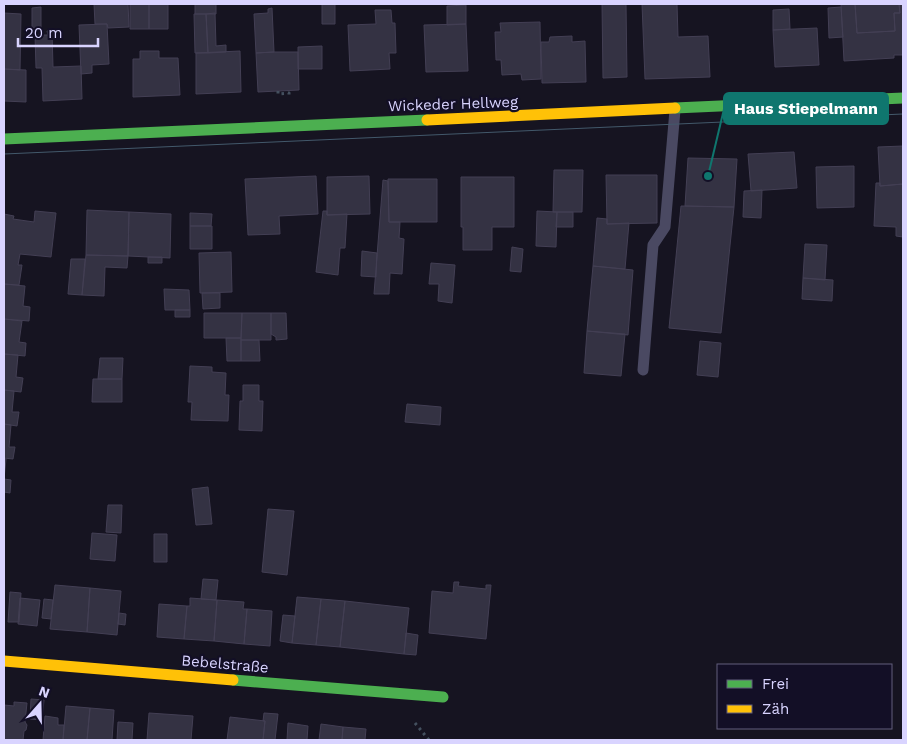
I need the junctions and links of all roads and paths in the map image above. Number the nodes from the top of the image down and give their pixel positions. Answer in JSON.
{"nodes":[{"id":1,"x":278,"y":91,"type":"dead end"},
{"id":2,"x":289,"y":97,"type":"dead end"},
{"id":3,"x":903,"y":98,"type":"edge"},
{"id":4,"x":675,"y":110,"type":"junction"},
{"id":5,"x":4,"y":139,"type":"edge"},
{"id":6,"x":643,"y":370,"type":"dead end"},
{"id":7,"x":4,"y":662,"type":"edge"},
{"id":8,"x":443,"y":697,"type":"dead end"}],
"edges":[{"from":1,"to":2,"type":"path"},
{"from":3,"to":4,"type":"main road","name":"Wickeder Hellweg"},
{"from":4,"to":5,"type":"main road","name":"Wickeder Hellweg"},
{"from":4,"to":6,"type":"lane"},
{"from":7,"to":8,"type":"main road","name":"Bebelstraße"}]}
